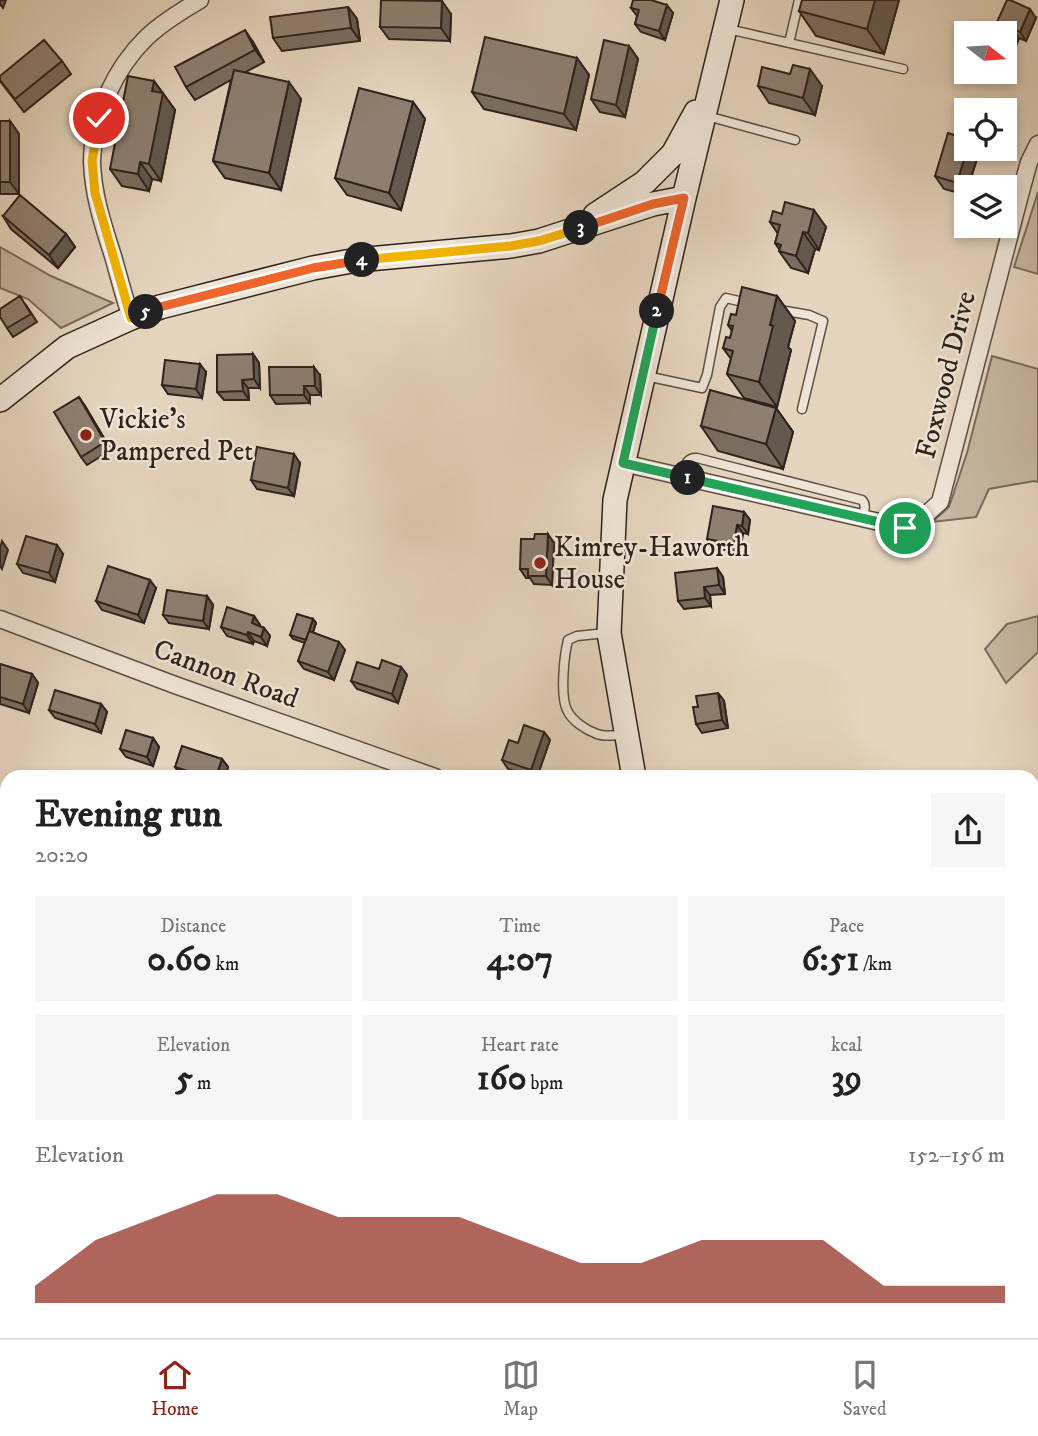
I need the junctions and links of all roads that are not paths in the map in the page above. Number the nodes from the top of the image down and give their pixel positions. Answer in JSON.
{"nodes":[{"id":1,"x":200,"y":0,"type":"edge"},
{"id":2,"x":732,"y":0,"type":"edge"},
{"id":3,"x":799,"y":0,"type":"edge"},
{"id":4,"x":725,"y":29,"type":"junction"},
{"id":5,"x":789,"y":43,"type":"junction"},
{"id":6,"x":903,"y":69,"type":"dead end"},
{"id":7,"x":711,"y":85,"type":"junction"},
{"id":8,"x":704,"y":115,"type":"junction"},
{"id":9,"x":795,"y":140,"type":"dead end"},
{"id":10,"x":1038,"y":144,"type":"edge"},
{"id":11,"x":684,"y":198,"type":"junction"},
{"id":12,"x":574,"y":230,"type":"junction"},
{"id":13,"x":758,"y":305,"type":"edge"},
{"id":14,"x":771,"y":308,"type":"edge"},
{"id":15,"x":131,"y":318,"type":"junction"},
{"id":16,"x":643,"y":375,"type":"junction"},
{"id":17,"x":0,"y":400,"type":"edge"},
{"id":18,"x":802,"y":410,"type":"dead end"},
{"id":19,"x":623,"y":463,"type":"junction"},
{"id":20,"x":0,"y":619,"type":"edge"},
{"id":21,"x":609,"y":633,"type":"junction"},
{"id":22,"x":626,"y":735,"type":"junction"},
{"id":23,"x":415,"y":770,"type":"edge"},
{"id":24,"x":633,"y":770,"type":"edge"}],
"edges":[{"from":1,"to":15,"type":"street"},
{"from":2,"to":4,"type":"main road"},
{"from":3,"to":5,"type":"lane"},
{"from":4,"to":5,"type":"lane"},
{"from":4,"to":7,"type":"main road"},
{"from":5,"to":6,"type":"lane"},
{"from":7,"to":8,"type":"main road"},
{"from":7,"to":12,"type":"main road"},
{"from":8,"to":9,"type":"lane"},
{"from":8,"to":11,"type":"main road"},
{"from":10,"to":19,"type":"street","name":"Foxwood Drive"},
{"from":11,"to":12,"type":"main road"},
{"from":11,"to":16,"type":"main road"},
{"from":12,"to":15,"type":"main road"},
{"from":13,"to":16,"type":"lane"},
{"from":14,"to":18,"type":"lane"},
{"from":15,"to":17,"type":"main road"},
{"from":16,"to":19,"type":"main road"},
{"from":19,"to":21,"type":"main road"},
{"from":20,"to":23,"type":"street","name":"Cannon Road"},
{"from":21,"to":22,"type":"main road"},
{"from":21,"to":22,"type":"lane"},
{"from":22,"to":24,"type":"main road"}]}
